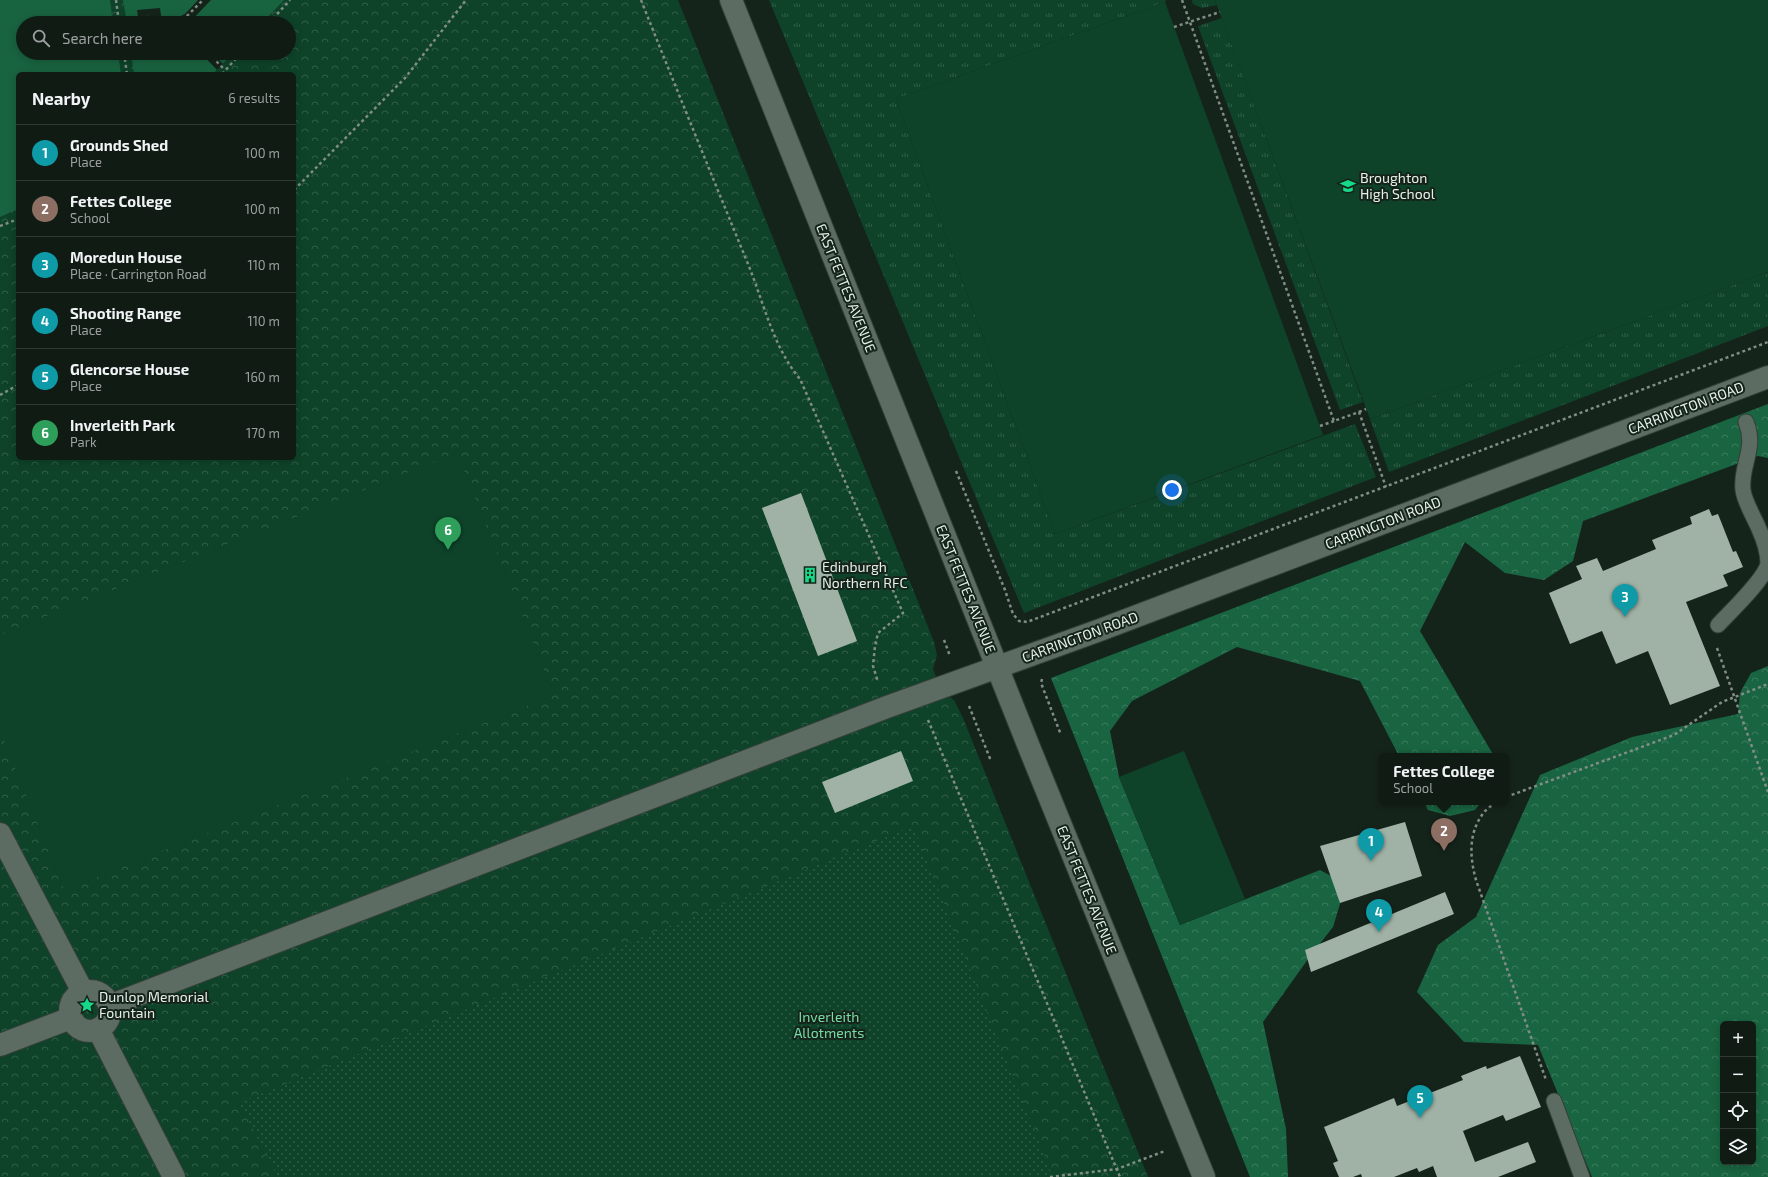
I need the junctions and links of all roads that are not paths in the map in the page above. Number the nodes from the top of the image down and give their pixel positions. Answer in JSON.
{"nodes":[{"id":1,"x":731,"y":0,"type":"edge"},
{"id":2,"x":1768,"y":377,"type":"edge"},
{"id":3,"x":1746,"y":422,"type":"dead end"},
{"id":4,"x":1718,"y":625,"type":"road end"},
{"id":5,"x":998,"y":668,"type":"junction"},
{"id":6,"x":0,"y":834,"type":"edge"},
{"id":7,"x":83,"y":992,"type":"junction"},
{"id":8,"x":109,"y":1006,"type":"junction"},
{"id":9,"x":71,"y":1018,"type":"junction"},
{"id":10,"x":98,"y":1029,"type":"junction"},
{"id":11,"x":0,"y":1045,"type":"edge"},
{"id":12,"x":1554,"y":1101,"type":"road end"},
{"id":13,"x":174,"y":1177,"type":"edge"},
{"id":14,"x":1204,"y":1177,"type":"edge"},
{"id":15,"x":1582,"y":1177,"type":"edge"}],
"edges":[{"from":1,"to":5,"type":"street","name":"EAST FETTES AVENUE"},
{"from":2,"to":5,"type":"street","name":"CARRINGTON ROAD"},
{"from":3,"to":4,"type":"lane"},
{"from":5,"to":8,"type":"street","name":"CARRINGTON ROAD"},
{"from":5,"to":14,"type":"street","name":"EAST FETTES AVENUE"},
{"from":6,"to":7,"type":"street"},
{"from":7,"to":8,"type":"street"},
{"from":7,"to":9,"type":"street"},
{"from":8,"to":10,"type":"street"},
{"from":9,"to":10,"type":"street"},
{"from":9,"to":11,"type":"street"},
{"from":10,"to":13,"type":"street"},
{"from":12,"to":15,"type":"lane"}]}
